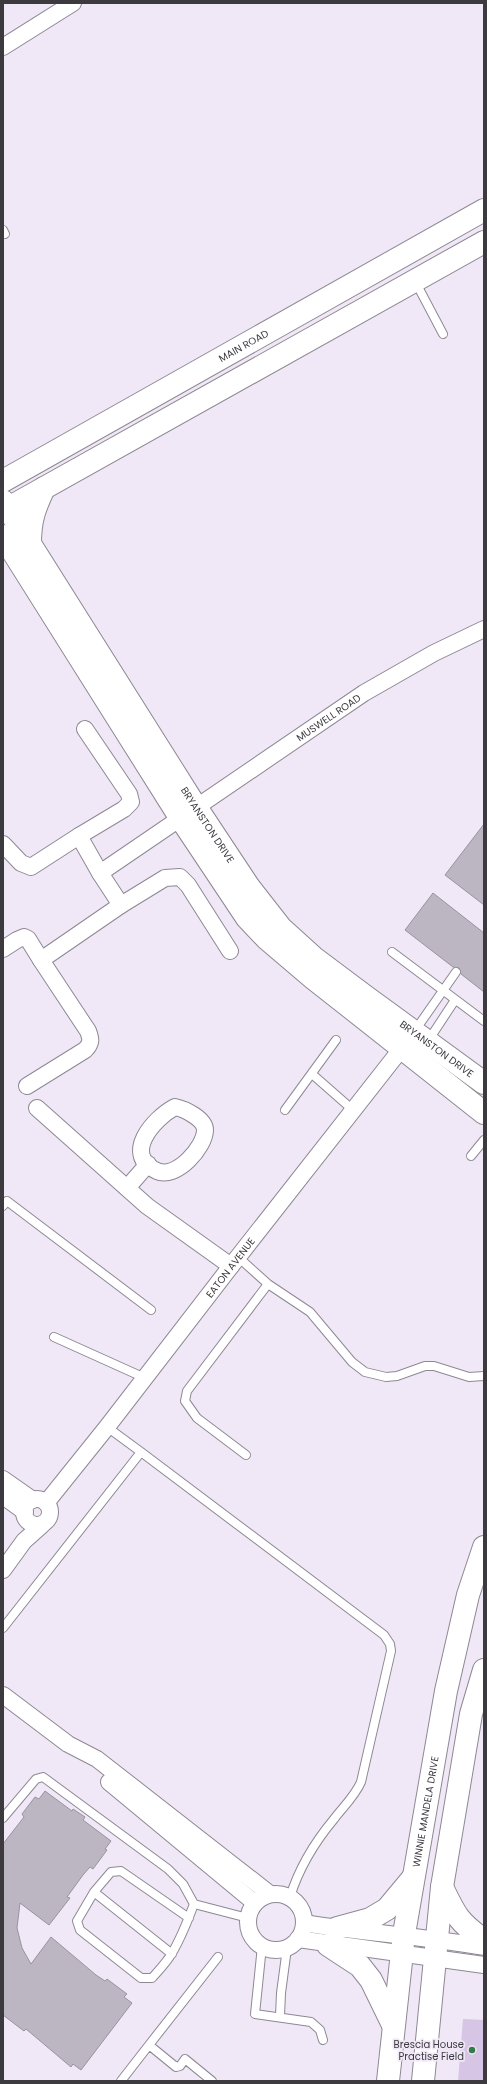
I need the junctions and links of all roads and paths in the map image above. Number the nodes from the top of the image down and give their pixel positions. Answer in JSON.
{"nodes":[{"id":1,"x":73,"y":3,"type":"edge"},
{"id":2,"x":3,"y":47,"type":"edge"},
{"id":3,"x":484,"y":210,"type":"edge"},
{"id":4,"x":484,"y":242,"type":"edge"},
{"id":5,"x":414,"y":281,"type":"junction"},
{"id":6,"x":443,"y":334,"type":"dead end"},
{"id":7,"x":3,"y":481,"type":"edge"},
{"id":8,"x":44,"y":488,"type":"junction"},
{"id":9,"x":4,"y":507,"type":"edge"},
{"id":10,"x":3,"y":536,"type":"edge"},
{"id":11,"x":30,"y":544,"type":"junction"},
{"id":12,"x":484,"y":629,"type":"edge"},
{"id":13,"x":85,"y":729,"type":"dead end"},
{"id":14,"x":188,"y":813,"type":"junction"},
{"id":15,"x":79,"y":836,"type":"junction"},
{"id":16,"x":3,"y":844,"type":"edge"},
{"id":17,"x":100,"y":873,"type":"junction"},
{"id":18,"x":121,"y":905,"type":"junction"},
{"id":19,"x":3,"y":949,"type":"edge"},
{"id":20,"x":230,"y":951,"type":"dead end"},
{"id":21,"x":392,"y":952,"type":"dead end"},
{"id":22,"x":41,"y":960,"type":"junction"},
{"id":23,"x":456,"y":972,"type":"dead end"},
{"id":24,"x":442,"y":990,"type":"junction"},
{"id":25,"x":455,"y":1000,"type":"junction"},
{"id":26,"x":484,"y":1021,"type":"edge"},
{"id":27,"x":336,"y":1040,"type":"dead end"},
{"id":28,"x":415,"y":1041,"type":"junction"},
{"id":29,"x":312,"y":1074,"type":"junction"},
{"id":30,"x":484,"y":1083,"type":"edge"},
{"id":31,"x":27,"y":1086,"type":"dead end"},
{"id":32,"x":37,"y":1108,"type":"dead end"},
{"id":33,"x":285,"y":1110,"type":"dead end"},
{"id":34,"x":353,"y":1110,"type":"junction"},
{"id":35,"x":484,"y":1113,"type":"edge"},
{"id":36,"x":484,"y":1140,"type":"edge"},
{"id":37,"x":471,"y":1156,"type":"dead end"},
{"id":38,"x":148,"y":1164,"type":"dead end"},
{"id":39,"x":127,"y":1188,"type":"junction"},
{"id":40,"x":4,"y":1202,"type":"edge"},
{"id":41,"x":234,"y":1261,"type":"junction"},
{"id":42,"x":268,"y":1284,"type":"junction"},
{"id":43,"x":151,"y":1310,"type":"dead end"},
{"id":44,"x":54,"y":1337,"type":"dead end"},
{"id":45,"x":484,"y":1376,"type":"edge"},
{"id":46,"x":144,"y":1378,"type":"junction"},
{"id":47,"x":107,"y":1427,"type":"junction"},
{"id":48,"x":141,"y":1452,"type":"junction"},
{"id":49,"x":246,"y":1455,"type":"dead end"},
{"id":50,"x":3,"y":1479,"type":"edge"},
{"id":51,"x":3,"y":1496,"type":"edge"},
{"id":52,"x":32,"y":1507,"type":"junction"},
{"id":53,"x":42,"y":1524,"type":"junction"},
{"id":54,"x":484,"y":1547,"type":"edge"},
{"id":55,"x":3,"y":1554,"type":"edge"},
{"id":56,"x":3,"y":1570,"type":"edge"},
{"id":57,"x":3,"y":1628,"type":"edge"},
{"id":58,"x":484,"y":1670,"type":"edge"},
{"id":59,"x":3,"y":1695,"type":"edge"},
{"id":60,"x":68,"y":1744,"type":"junction"},
{"id":61,"x":3,"y":1818,"type":"edge"},
{"id":62,"x":413,"y":1879,"type":"junction"},
{"id":63,"x":442,"y":1887,"type":"junction"},
{"id":64,"x":94,"y":1892,"type":"junction"},
{"id":65,"x":270,"y":1894,"type":"junction"},
{"id":66,"x":290,"y":1897,"type":"junction"},
{"id":67,"x":255,"y":1903,"type":"junction"},
{"id":68,"x":194,"y":1904,"type":"junction"},
{"id":69,"x":189,"y":1918,"type":"junction"},
{"id":70,"x":248,"y":1918,"type":"junction"},
{"id":71,"x":304,"y":1923,"type":"junction"},
{"id":72,"x":333,"y":1936,"type":"junction"},
{"id":73,"x":484,"y":1940,"type":"edge"},
{"id":74,"x":293,"y":1944,"type":"junction"},
{"id":75,"x":402,"y":1944,"type":"junction"},
{"id":76,"x":262,"y":1946,"type":"junction"},
{"id":77,"x":484,"y":1947,"type":"edge"},
{"id":78,"x":437,"y":1948,"type":"junction"},
{"id":79,"x":172,"y":1954,"type":"junction"},
{"id":80,"x":218,"y":1958,"type":"dead end"},
{"id":81,"x":484,"y":1965,"type":"edge"},
{"id":82,"x":280,"y":2016,"type":"junction"},
{"id":83,"x":394,"y":2026,"type":"junction"},
{"id":84,"x":323,"y":2040,"type":"dead end"},
{"id":85,"x":149,"y":2045,"type":"junction"},
{"id":86,"x":121,"y":2081,"type":"edge"},
{"id":87,"x":212,"y":2081,"type":"edge"},
{"id":88,"x":388,"y":2081,"type":"edge"},
{"id":89,"x":423,"y":2081,"type":"edge"}],
"edges":[{"from":1,"to":2,"type":"street"},
{"from":3,"to":7,"type":"main road","name":"MAIN ROAD"},
{"from":4,"to":5,"type":"main road"},
{"from":5,"to":6,"type":"lane"},
{"from":5,"to":8,"type":"main road"},
{"from":8,"to":9,"type":"main road"},
{"from":8,"to":11,"type":"main road"},
{"from":9,"to":11,"type":"main road","name":"BRYANSTON DRIVE"},
{"from":10,"to":14,"type":"main road","name":"BRYANSTON DRIVE"},
{"from":11,"to":14,"type":"main road","name":"BRYANSTON DRIVE"},
{"from":12,"to":14,"type":"street","name":"MUSWELL ROAD"},
{"from":13,"to":15,"type":"street"},
{"from":14,"to":17,"type":"street","name":"MUSWELL ROAD"},
{"from":14,"to":28,"type":"main road","name":"BRYANSTON DRIVE"},
{"from":15,"to":16,"type":"street"},
{"from":15,"to":17,"type":"street"},
{"from":17,"to":18,"type":"street"},
{"from":18,"to":20,"type":"street"},
{"from":18,"to":22,"type":"street"},
{"from":19,"to":22,"type":"street"},
{"from":21,"to":24,"type":"lane"},
{"from":22,"to":31,"type":"street"},
{"from":23,"to":24,"type":"lane"},
{"from":24,"to":25,"type":"lane"},
{"from":24,"to":28,"type":"lane"},
{"from":25,"to":26,"type":"lane"},
{"from":25,"to":28,"type":"lane"},
{"from":27,"to":29,"type":"lane"},
{"from":28,"to":30,"type":"main road","name":"BRYANSTON DRIVE"},
{"from":28,"to":34,"type":"street","name":"EATON AVENUE"},
{"from":28,"to":35,"type":"main road","name":"BRYANSTON DRIVE"},
{"from":29,"to":33,"type":"lane"},
{"from":29,"to":34,"type":"lane"},
{"from":32,"to":39,"type":"street"},
{"from":34,"to":41,"type":"street","name":"EATON AVENUE"},
{"from":36,"to":37,"type":"lane"},
{"from":38,"to":39,"type":"street"},
{"from":39,"to":41,"type":"street"},
{"from":40,"to":43,"type":"lane"},
{"from":41,"to":42,"type":"lane"},
{"from":41,"to":46,"type":"street","name":"EATON AVENUE"},
{"from":42,"to":45,"type":"lane"},
{"from":42,"to":49,"type":"lane"},
{"from":44,"to":46,"type":"lane"},
{"from":46,"to":47,"type":"street","name":"EATON AVENUE"},
{"from":47,"to":48,"type":"lane"},
{"from":47,"to":52,"type":"street","name":"EATON AVENUE"},
{"from":48,"to":57,"type":"lane"},
{"from":48,"to":66,"type":"lane"},
{"from":50,"to":52,"type":"street"},
{"from":51,"to":52,"type":"street"},
{"from":52,"to":53,"type":"street"},
{"from":52,"to":53,"type":"street"},
{"from":52,"to":55,"type":"street","name":"EATON AVENUE"},
{"from":53,"to":56,"type":"street"},
{"from":54,"to":62,"type":"main road","name":"WINNIE MANDELA DRIVE"},
{"from":58,"to":63,"type":"main road"},
{"from":59,"to":60,"type":"street"},
{"from":60,"to":65,"type":"street"},
{"from":60,"to":67,"type":"street"},
{"from":61,"to":68,"type":"lane"},
{"from":62,"to":72,"type":"main road"},
{"from":62,"to":75,"type":"main road","name":"WINNIE MANDELA DRIVE"},
{"from":63,"to":73,"type":"main road"},
{"from":63,"to":78,"type":"main road"},
{"from":64,"to":69,"type":"lane"},
{"from":64,"to":79,"type":"lane"},
{"from":64,"to":79,"type":"lane"},
{"from":65,"to":66,"type":"street"},
{"from":65,"to":67,"type":"street"},
{"from":66,"to":71,"type":"street"},
{"from":67,"to":70,"type":"street"},
{"from":68,"to":69,"type":"lane"},
{"from":68,"to":70,"type":"lane"},
{"from":69,"to":79,"type":"lane"},
{"from":70,"to":76,"type":"street"},
{"from":71,"to":72,"type":"street"},
{"from":71,"to":74,"type":"street"},
{"from":72,"to":74,"type":"street"},
{"from":72,"to":75,"type":"street"},
{"from":72,"to":83,"type":"main road"},
{"from":74,"to":76,"type":"street"},
{"from":74,"to":82,"type":"lane"},
{"from":75,"to":78,"type":"street"},
{"from":75,"to":83,"type":"main road","name":"WINNIE MANDELA DRIVE"},
{"from":76,"to":82,"type":"lane"},
{"from":77,"to":78,"type":"street"},
{"from":78,"to":81,"type":"street"},
{"from":78,"to":89,"type":"main road"},
{"from":80,"to":85,"type":"lane"},
{"from":82,"to":84,"type":"lane"},
{"from":83,"to":88,"type":"main road","name":"WINNIE MANDELA DRIVE"},
{"from":85,"to":86,"type":"lane"},
{"from":85,"to":87,"type":"lane"}]}
